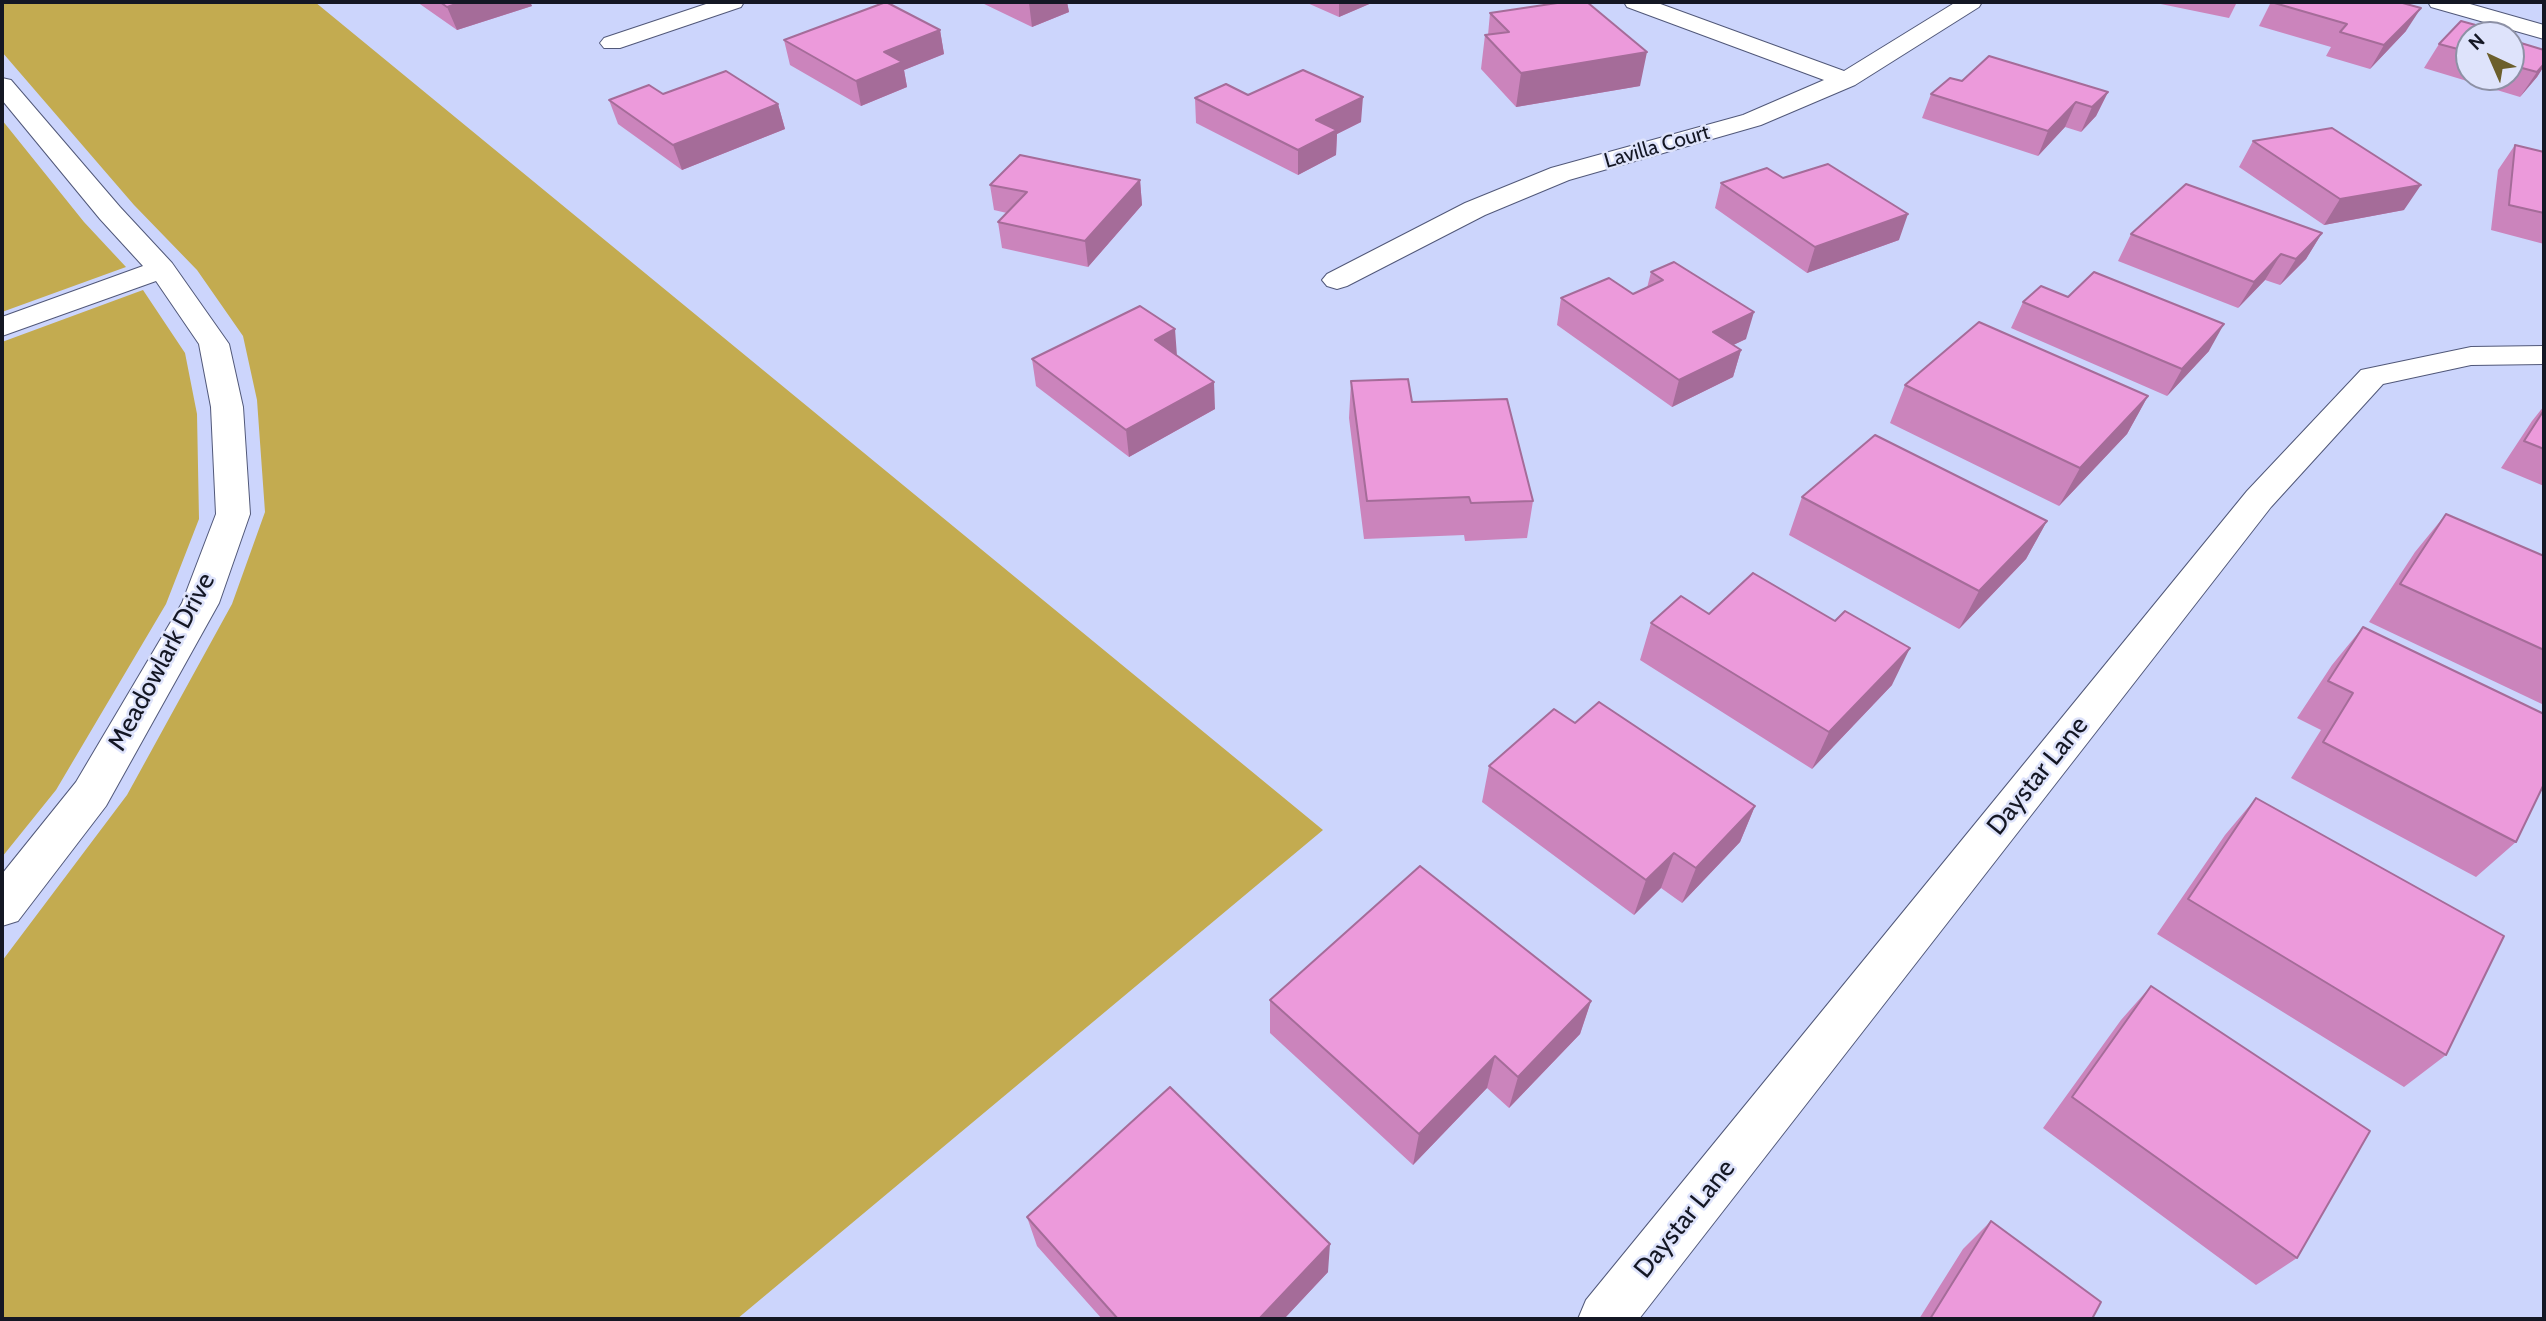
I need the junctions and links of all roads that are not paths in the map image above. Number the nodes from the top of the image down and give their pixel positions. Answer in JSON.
{"nodes":[{"id":1,"x":733,"y":2,"type":"edge"},
{"id":2,"x":1635,"y":2,"type":"edge"},
{"id":3,"x":1971,"y":2,"type":"edge"},
{"id":4,"x":2439,"y":2,"type":"edge"},
{"id":5,"x":2544,"y":32,"type":"edge"},
{"id":6,"x":612,"y":43,"type":"dead end"},
{"id":7,"x":1846,"y":80,"type":"junction"},
{"id":8,"x":2,"y":85,"type":"edge"},
{"id":9,"x":162,"y":268,"type":"junction"},
{"id":10,"x":1337,"y":280,"type":"dead end"},
{"id":11,"x":2,"y":327,"type":"edge"},
{"id":12,"x":2544,"y":355,"type":"edge"},
{"id":13,"x":2,"y":907,"type":"edge"},
{"id":14,"x":1605,"y":1319,"type":"edge"}],
"edges":[{"from":1,"to":6,"type":"street"},
{"from":2,"to":7,"type":"street"},
{"from":3,"to":7,"type":"street","name":"Lavilla Court"},
{"from":4,"to":5,"type":"street"},
{"from":7,"to":10,"type":"street","name":"Lavilla Court"},
{"from":8,"to":9,"type":"street","name":"Meadowlark Drive"},
{"from":9,"to":11,"type":"street"},
{"from":9,"to":13,"type":"street","name":"Meadowlark Drive"},
{"from":12,"to":14,"type":"street","name":"Daystar Lane"}]}
